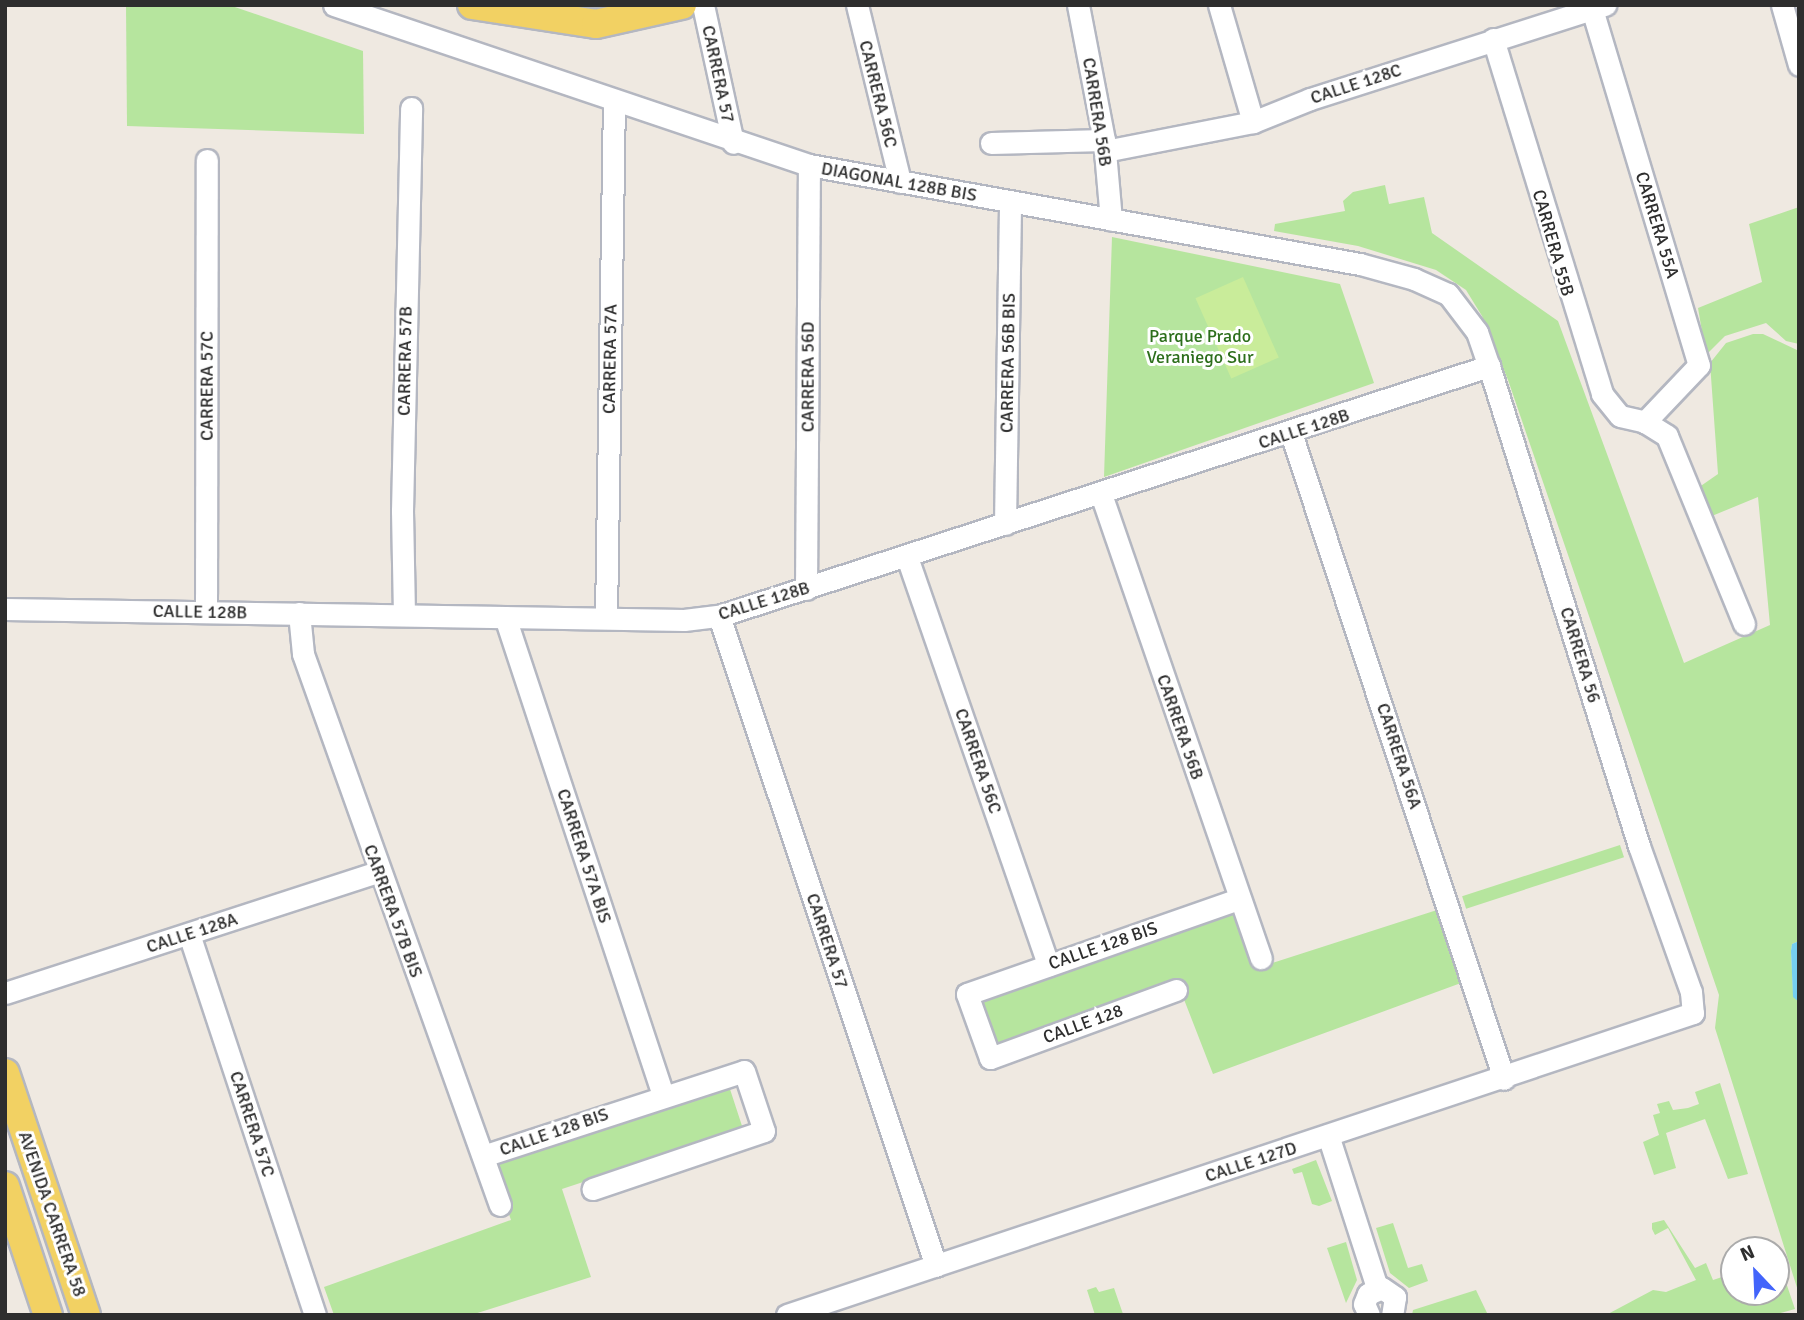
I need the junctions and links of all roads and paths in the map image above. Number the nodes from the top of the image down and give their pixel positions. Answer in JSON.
{"nodes":[{"id":1,"x":334,"y":5,"type":"edge"},
{"id":2,"x":472,"y":5,"type":"edge"},
{"id":3,"x":572,"y":5,"type":"edge"},
{"id":4,"x":614,"y":5,"type":"edge"},
{"id":5,"x":682,"y":5,"type":"edge"},
{"id":6,"x":703,"y":5,"type":"edge"},
{"id":7,"x":857,"y":5,"type":"edge"},
{"id":8,"x":1078,"y":5,"type":"edge"},
{"id":9,"x":1219,"y":5,"type":"edge"},
{"id":10,"x":1782,"y":5,"type":"edge"},
{"id":11,"x":1599,"y":7,"type":"edge"},
{"id":12,"x":1493,"y":39,"type":"junction"},
{"id":13,"x":1798,"y":60,"type":"edge"},
{"id":14,"x":614,"y":100,"type":"junction"},
{"id":15,"x":411,"y":108,"type":"dead end"},
{"id":16,"x":1253,"y":122,"type":"junction"},
{"id":17,"x":991,"y":143,"type":"dead end"},
{"id":18,"x":733,"y":144,"type":"junction"},
{"id":19,"x":1105,"y":145,"type":"junction"},
{"id":20,"x":207,"y":160,"type":"dead end"},
{"id":21,"x":809,"y":165,"type":"junction"},
{"id":22,"x":900,"y":182,"type":"junction"},
{"id":23,"x":1010,"y":202,"type":"junction"},
{"id":24,"x":1111,"y":219,"type":"junction"},
{"id":25,"x":1468,"y":318,"type":"joint"},
{"id":26,"x":1489,"y":366,"type":"junction"},
{"id":27,"x":1645,"y":422,"type":"junction"},
{"id":28,"x":1291,"y":433,"type":"junction"},
{"id":29,"x":1101,"y":494,"type":"junction"},
{"id":30,"x":1005,"y":524,"type":"junction"},
{"id":31,"x":907,"y":557,"type":"junction"},
{"id":32,"x":806,"y":589,"type":"junction"},
{"id":33,"x":5,"y":609,"type":"edge"},
{"id":34,"x":206,"y":612,"type":"junction"},
{"id":35,"x":299,"y":613,"type":"junction"},
{"id":36,"x":404,"y":615,"type":"junction"},
{"id":37,"x":505,"y":617,"type":"junction"},
{"id":38,"x":719,"y":617,"type":"junction"},
{"id":39,"x":606,"y":618,"type":"junction"},
{"id":40,"x":1744,"y":624,"type":"dead end"},
{"id":41,"x":378,"y":872,"type":"junction"},
{"id":42,"x":1239,"y":899,"type":"junction"},
{"id":43,"x":189,"y":934,"type":"junction"},
{"id":44,"x":1261,"y":958,"type":"dead end"},
{"id":45,"x":1048,"y":965,"type":"junction"},
{"id":46,"x":1176,"y":990,"type":"dead end"},
{"id":47,"x":1691,"y":992,"type":"joint"},
{"id":48,"x":5,"y":993,"type":"edge"},
{"id":49,"x":990,"y":1058,"type":"joint"},
{"id":50,"x":5,"y":1073,"type":"edge"},
{"id":51,"x":1504,"y":1079,"type":"junction"},
{"id":52,"x":663,"y":1095,"type":"junction"},
{"id":53,"x":1328,"y":1135,"type":"junction"},
{"id":54,"x":483,"y":1156,"type":"junction"},
{"id":55,"x":5,"y":1186,"type":"edge"},
{"id":56,"x":593,"y":1189,"type":"dead end"},
{"id":57,"x":500,"y":1205,"type":"dead end"},
{"id":58,"x":936,"y":1266,"type":"junction"},
{"id":59,"x":1377,"y":1288,"type":"junction"},
{"id":60,"x":48,"y":1315,"type":"edge"},
{"id":61,"x":86,"y":1315,"type":"edge"},
{"id":62,"x":315,"y":1315,"type":"edge"},
{"id":63,"x":787,"y":1315,"type":"edge"},
{"id":64,"x":1368,"y":1315,"type":"edge"},
{"id":65,"x":1392,"y":1315,"type":"edge"}],
"edges":[{"from":1,"to":14,"type":"street","name":"DIAGONAL 128B BIS"},
{"from":2,"to":5,"type":"main road"},
{"from":3,"to":4,"type":"main road"},
{"from":6,"to":18,"type":"street","name":"CARRERA 57"},
{"from":7,"to":22,"type":"street","name":"CARRERA 56C"},
{"from":8,"to":19,"type":"street","name":"CARRERA 56B"},
{"from":9,"to":16,"type":"street"},
{"from":10,"to":13,"type":"street"},
{"from":11,"to":12,"type":"street","name":"CALLE 128C"},
{"from":11,"to":27,"type":"street","name":"CARRERA 55A"},
{"from":12,"to":16,"type":"street","name":"CALLE 128C"},
{"from":12,"to":27,"type":"street","name":"CARRERA 55B"},
{"from":14,"to":18,"type":"street","name":"DIAGONAL 128B BIS"},
{"from":14,"to":39,"type":"street","name":"CARRERA 57A"},
{"from":15,"to":36,"type":"street","name":"CARRERA 57B"},
{"from":16,"to":19,"type":"street","name":"CALLE 128C"},
{"from":17,"to":19,"type":"street","name":"CALLE 128C"},
{"from":18,"to":21,"type":"street","name":"DIAGONAL 128B BIS"},
{"from":19,"to":24,"type":"street","name":"CARRERA 56B"},
{"from":20,"to":34,"type":"street","name":"CARRERA 57C"},
{"from":21,"to":22,"type":"street","name":"DIAGONAL 128B BIS"},
{"from":21,"to":32,"type":"street","name":"CARRERA 56D"},
{"from":22,"to":23,"type":"street","name":"DIAGONAL 128B BIS"},
{"from":23,"to":24,"type":"street","name":"DIAGONAL 128B BIS"},
{"from":23,"to":30,"type":"street","name":"CARRERA 56B BIS"},
{"from":24,"to":25,"type":"street","name":"DIAGONAL 128B BIS"},
{"from":25,"to":26,"type":"street","name":"CARRERA 56"},
{"from":26,"to":28,"type":"street","name":"CALLE 128B"},
{"from":26,"to":47,"type":"street","name":"CARRERA 56"},
{"from":27,"to":40,"type":"street","name":"CARRERA 55B"},
{"from":28,"to":29,"type":"street","name":"CALLE 128B"},
{"from":28,"to":51,"type":"street","name":"CARRERA 56A"},
{"from":29,"to":30,"type":"street","name":"CALLE 128B"},
{"from":29,"to":42,"type":"street","name":"CARRERA 56B"},
{"from":30,"to":31,"type":"street","name":"CALLE 128B"},
{"from":31,"to":32,"type":"street","name":"CALLE 128B"},
{"from":31,"to":45,"type":"street","name":"CARRERA 56C"},
{"from":32,"to":38,"type":"street","name":"CALLE 128B"},
{"from":33,"to":34,"type":"street","name":"CALLE 128B"},
{"from":34,"to":35,"type":"street","name":"CALLE 128B"},
{"from":35,"to":36,"type":"street","name":"CALLE 128B"},
{"from":35,"to":41,"type":"street","name":"CARRERA 57B BIS"},
{"from":36,"to":37,"type":"street","name":"CALLE 128B"},
{"from":37,"to":39,"type":"street","name":"CALLE 128B"},
{"from":37,"to":52,"type":"street","name":"CARRERA 57A BIS"},
{"from":38,"to":39,"type":"street","name":"CALLE 128B"},
{"from":38,"to":58,"type":"street","name":"CARRERA 57"},
{"from":41,"to":43,"type":"street","name":"CALLE 128A"},
{"from":41,"to":54,"type":"street","name":"CARRERA 57B BIS"},
{"from":42,"to":44,"type":"street","name":"CARRERA 56B"},
{"from":42,"to":45,"type":"street","name":"CALLE 128 BIS"},
{"from":43,"to":48,"type":"street","name":"CALLE 128A"},
{"from":43,"to":62,"type":"street","name":"CARRERA 57C"},
{"from":45,"to":49,"type":"street","name":"CALLE 128 BIS"},
{"from":46,"to":49,"type":"street","name":"CALLE 128"},
{"from":47,"to":51,"type":"street","name":"CALLE 127D"},
{"from":50,"to":61,"type":"main road","name":"AVENIDA CARRERA 58"},
{"from":51,"to":53,"type":"street","name":"CALLE 127D"},
{"from":52,"to":54,"type":"street","name":"CALLE 128 BIS"},
{"from":52,"to":56,"type":"street","name":"CALLE 128 BIS"},
{"from":53,"to":58,"type":"street","name":"CALLE 127D"},
{"from":53,"to":59,"type":"street"},
{"from":54,"to":57,"type":"street","name":"CARRERA 57B BIS"},
{"from":55,"to":60,"type":"main road","name":"AVENIDA CARRERA 58"},
{"from":58,"to":63,"type":"street","name":"CALLE 127D"},
{"from":59,"to":64,"type":"street"},
{"from":59,"to":65,"type":"street"}]}
